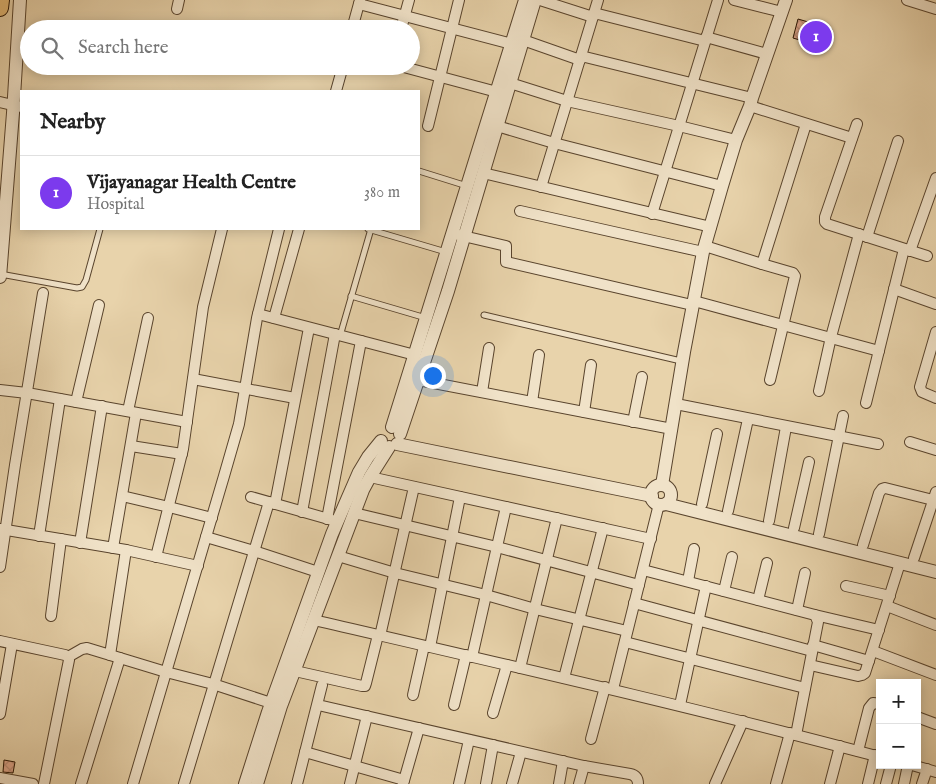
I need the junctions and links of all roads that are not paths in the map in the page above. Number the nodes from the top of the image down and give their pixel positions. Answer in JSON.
{"nodes":[{"id":1,"x":0,"y":0,"type":"edge"},
{"id":2,"x":20,"y":0,"type":"edge"},
{"id":3,"x":409,"y":0,"type":"edge"},
{"id":4,"x":459,"y":0,"type":"edge"},
{"id":5,"x":525,"y":0,"type":"edge"},
{"id":6,"x":535,"y":0,"type":"edge"},
{"id":7,"x":540,"y":0,"type":"edge"},
{"id":8,"x":598,"y":0,"type":"edge"},
{"id":9,"x":718,"y":0,"type":"edge"},
{"id":10,"x":734,"y":0,"type":"edge"},
{"id":11,"x":907,"y":0,"type":"edge"},
{"id":12,"x":359,"y":2,"type":"edge"},
{"id":13,"x":784,"y":6,"type":"edge"},
{"id":14,"x":0,"y":8,"type":"edge"},
{"id":15,"x":936,"y":8,"type":"edge"},
{"id":16,"x":593,"y":15,"type":"junction"},
{"id":17,"x":405,"y":16,"type":"junction"},
{"id":18,"x":354,"y":20,"type":"edge"},
{"id":19,"x":404,"y":20,"type":"edge"},
{"id":20,"x":452,"y":28,"type":"junction"},
{"id":21,"x":706,"y":39,"type":"junction"},
{"id":22,"x":517,"y":42,"type":"junction"},
{"id":23,"x":767,"y":54,"type":"junction"},
{"id":24,"x":580,"y":58,"type":"junction"},
{"id":25,"x":420,"y":71,"type":"edge"},
{"id":26,"x":340,"y":75,"type":"edge"},
{"id":27,"x":440,"y":76,"type":"junction"},
{"id":28,"x":510,"y":83,"type":"junction"},
{"id":29,"x":692,"y":83,"type":"junction"},
{"id":30,"x":336,"y":90,"type":"edge"},
{"id":31,"x":497,"y":92,"type":"junction"},
{"id":32,"x":567,"y":101,"type":"junction"},
{"id":33,"x":0,"y":102,"type":"edge"},
{"id":34,"x":751,"y":102,"type":"junction"},
{"id":35,"x":17,"y":106,"type":"edge"},
{"id":36,"x":806,"y":124,"type":"junction"},
{"id":37,"x":857,"y":124,"type":"dead end"},
{"id":38,"x":428,"y":126,"type":"dead end"},
{"id":39,"x":497,"y":126,"type":"junction"},
{"id":40,"x":679,"y":126,"type":"junction"},
{"id":41,"x":852,"y":138,"type":"junction"},
{"id":42,"x":736,"y":140,"type":"junction"},
{"id":43,"x":898,"y":141,"type":"dead end"},
{"id":44,"x":554,"y":143,"type":"junction"},
{"id":45,"x":420,"y":171,"type":"edge"},
{"id":46,"x":666,"y":171,"type":"junction"},
{"id":47,"x":483,"y":173,"type":"junction"},
{"id":48,"x":936,"y":178,"type":"edge"},
{"id":49,"x":468,"y":186,"type":"junction"},
{"id":50,"x":722,"y":186,"type":"junction"},
{"id":51,"x":541,"y":187,"type":"junction"},
{"id":52,"x":520,"y":211,"type":"dead end"},
{"id":53,"x":652,"y":214,"type":"junction"},
{"id":54,"x":711,"y":227,"type":"junction"},
{"id":55,"x":100,"y":230,"type":"edge"},
{"id":56,"x":222,"y":230,"type":"edge"},
{"id":57,"x":278,"y":230,"type":"edge"},
{"id":58,"x":299,"y":230,"type":"edge"},
{"id":59,"x":370,"y":230,"type":"edge"},
{"id":60,"x":373,"y":230,"type":"edge"},
{"id":61,"x":459,"y":235,"type":"junction"},
{"id":62,"x":863,"y":235,"type":"junction"},
{"id":63,"x":704,"y":249,"type":"junction"},
{"id":64,"x":907,"y":250,"type":"junction"},
{"id":65,"x":447,"y":253,"type":"junction"},
{"id":66,"x":927,"y":256,"type":"dead end"},
{"id":67,"x":762,"y":264,"type":"junction"},
{"id":68,"x":0,"y":276,"type":"edge"},
{"id":69,"x":894,"y":290,"type":"junction"},
{"id":70,"x":43,"y":294,"type":"dead end"},
{"id":71,"x":351,"y":296,"type":"junction"},
{"id":72,"x":693,"y":303,"type":"junction"},
{"id":73,"x":936,"y":304,"type":"edge"},
{"id":74,"x":99,"y":305,"type":"dead end"},
{"id":75,"x":258,"y":314,"type":"junction"},
{"id":76,"x":484,"y":315,"type":"dead end"},
{"id":77,"x":148,"y":318,"type":"dead end"},
{"id":78,"x":274,"y":318,"type":"junction"},
{"id":79,"x":426,"y":318,"type":"junction"},
{"id":80,"x":784,"y":325,"type":"junction"},
{"id":81,"x":309,"y":328,"type":"junction"},
{"id":82,"x":936,"y":332,"type":"edge"},
{"id":83,"x":337,"y":335,"type":"junction"},
{"id":84,"x":831,"y":337,"type":"junction"},
{"id":85,"x":362,"y":341,"type":"junction"},
{"id":86,"x":489,"y":348,"type":"dead end"},
{"id":87,"x":879,"y":351,"type":"junction"},
{"id":88,"x":415,"y":355,"type":"junction"},
{"id":89,"x":539,"y":355,"type":"dead end"},
{"id":90,"x":682,"y":361,"type":"junction"},
{"id":91,"x":591,"y":365,"type":"dead end"},
{"id":92,"x":642,"y":377,"type":"dead end"},
{"id":93,"x":193,"y":379,"type":"junction"},
{"id":94,"x":418,"y":380,"type":"junction"},
{"id":95,"x":770,"y":380,"type":"dead end"},
{"id":96,"x":245,"y":388,"type":"junction"},
{"id":97,"x":0,"y":390,"type":"edge"},
{"id":98,"x":819,"y":390,"type":"dead end"},
{"id":99,"x":482,"y":392,"type":"junction"},
{"id":100,"x":27,"y":393,"type":"junction"},
{"id":101,"x":296,"y":398,"type":"junction"},
{"id":102,"x":936,"y":398,"type":"edge"},
{"id":103,"x":60,"y":399,"type":"junction"},
{"id":104,"x":76,"y":402,"type":"junction"},
{"id":105,"x":532,"y":402,"type":"junction"},
{"id":106,"x":676,"y":404,"type":"junction"},
{"id":107,"x":866,"y":404,"type":"dead end"},
{"id":108,"x":102,"y":406,"type":"junction"},
{"id":109,"x":132,"y":412,"type":"junction"},
{"id":110,"x":584,"y":412,"type":"junction"},
{"id":111,"x":843,"y":416,"type":"dead end"},
{"id":112,"x":748,"y":419,"type":"junction"},
{"id":113,"x":187,"y":422,"type":"junction"},
{"id":114,"x":633,"y":422,"type":"junction"},
{"id":115,"x":786,"y":427,"type":"junction"},
{"id":116,"x":672,"y":429,"type":"junction"},
{"id":117,"x":717,"y":434,"type":"dead end"},
{"id":118,"x":839,"y":436,"type":"junction"},
{"id":119,"x":393,"y":438,"type":"junction"},
{"id":120,"x":910,"y":442,"type":"dead end"},
{"id":121,"x":878,"y":444,"type":"dead end"},
{"id":122,"x":131,"y":446,"type":"junction"},
{"id":123,"x":936,"y":450,"type":"edge"},
{"id":124,"x":182,"y":454,"type":"junction"},
{"id":125,"x":808,"y":462,"type":"dead end"},
{"id":126,"x":370,"y":477,"type":"junction"},
{"id":127,"x":414,"y":486,"type":"junction"},
{"id":128,"x":122,"y":496,"type":"junction"},
{"id":129,"x":661,"y":496,"type":"junction"},
{"id":130,"x":935,"y":496,"type":"edge"},
{"id":131,"x":251,"y":497,"type":"dead end"},
{"id":132,"x":460,"y":497,"type":"junction"},
{"id":133,"x":272,"y":503,"type":"junction"},
{"id":134,"x":702,"y":504,"type":"junction"},
{"id":135,"x":169,"y":507,"type":"junction"},
{"id":136,"x":506,"y":507,"type":"junction"},
{"id":137,"x":728,"y":511,"type":"junction"},
{"id":138,"x":302,"y":512,"type":"junction"},
{"id":139,"x":354,"y":513,"type":"junction"},
{"id":140,"x":212,"y":518,"type":"junction"},
{"id":141,"x":557,"y":518,"type":"junction"},
{"id":142,"x":332,"y":520,"type":"junction"},
{"id":143,"x":768,"y":521,"type":"junction"},
{"id":144,"x":406,"y":525,"type":"junction"},
{"id":145,"x":603,"y":528,"type":"junction"},
{"id":146,"x":794,"y":528,"type":"junction"},
{"id":147,"x":3,"y":529,"type":"edge"},
{"id":148,"x":819,"y":534,"type":"junction"},
{"id":149,"x":40,"y":536,"type":"junction"},
{"id":150,"x":452,"y":536,"type":"junction"},
{"id":151,"x":206,"y":538,"type":"junction"},
{"id":152,"x":651,"y":538,"type":"junction"},
{"id":153,"x":61,"y":539,"type":"junction"},
{"id":154,"x":80,"y":543,"type":"junction"},
{"id":155,"x":862,"y":545,"type":"junction"},
{"id":156,"x":497,"y":547,"type":"junction"},
{"id":157,"x":114,"y":548,"type":"junction"},
{"id":158,"x":694,"y":549,"type":"dead end"},
{"id":159,"x":126,"y":550,"type":"junction"},
{"id":160,"x":254,"y":551,"type":"junction"},
{"id":161,"x":338,"y":556,"type":"junction"},
{"id":162,"x":156,"y":557,"type":"junction"},
{"id":163,"x":732,"y":557,"type":"dead end"},
{"id":164,"x":914,"y":558,"type":"junction"},
{"id":165,"x":546,"y":560,"type":"junction"},
{"id":166,"x":768,"y":563,"type":"dead end"},
{"id":167,"x":900,"y":563,"type":"junction"},
{"id":168,"x":936,"y":564,"type":"edge"},
{"id":169,"x":198,"y":566,"type":"junction"},
{"id":170,"x":0,"y":568,"type":"edge"},
{"id":171,"x":643,"y":570,"type":"junction"},
{"id":172,"x":318,"y":572,"type":"junction"},
{"id":173,"x":592,"y":572,"type":"junction"},
{"id":174,"x":936,"y":572,"type":"edge"},
{"id":175,"x":395,"y":573,"type":"junction"},
{"id":176,"x":805,"y":573,"type":"dead end"},
{"id":177,"x":688,"y":581,"type":"junction"},
{"id":178,"x":442,"y":584,"type":"junction"},
{"id":179,"x":639,"y":585,"type":"junction"},
{"id":180,"x":706,"y":586,"type":"junction"},
{"id":181,"x":846,"y":586,"type":"dead end"},
{"id":182,"x":724,"y":591,"type":"junction"},
{"id":183,"x":486,"y":595,"type":"junction"},
{"id":184,"x":758,"y":600,"type":"junction"},
{"id":185,"x":888,"y":601,"type":"junction"},
{"id":186,"x":634,"y":604,"type":"junction"},
{"id":187,"x":535,"y":609,"type":"junction"},
{"id":188,"x":797,"y":610,"type":"junction"},
{"id":189,"x":51,"y":616,"type":"dead end"},
{"id":190,"x":815,"y":616,"type":"junction"},
{"id":191,"x":314,"y":620,"type":"junction"},
{"id":192,"x":579,"y":620,"type":"junction"},
{"id":193,"x":698,"y":620,"type":"junction"},
{"id":194,"x":936,"y":625,"type":"edge"},
{"id":195,"x":879,"y":630,"type":"junction"},
{"id":196,"x":627,"y":631,"type":"junction"},
{"id":197,"x":379,"y":635,"type":"junction"},
{"id":198,"x":0,"y":641,"type":"edge"},
{"id":199,"x":625,"y":642,"type":"junction"},
{"id":200,"x":12,"y":644,"type":"junction"},
{"id":201,"x":427,"y":646,"type":"junction"},
{"id":202,"x":813,"y":648,"type":"junction"},
{"id":203,"x":469,"y":656,"type":"junction"},
{"id":204,"x":871,"y":656,"type":"junction"},
{"id":205,"x":68,"y":657,"type":"junction"},
{"id":206,"x":115,"y":657,"type":"junction"},
{"id":207,"x":690,"y":658,"type":"junction"},
{"id":208,"x":507,"y":665,"type":"junction"},
{"id":209,"x":810,"y":665,"type":"junction"},
{"id":210,"x":520,"y":668,"type":"junction"},
{"id":211,"x":295,"y":671,"type":"junction"},
{"id":212,"x":166,"y":672,"type":"junction"},
{"id":213,"x":936,"y":674,"type":"edge"},
{"id":214,"x":564,"y":678,"type":"junction"},
{"id":215,"x":214,"y":684,"type":"junction"},
{"id":216,"x":322,"y":684,"type":"dead end"},
{"id":217,"x":609,"y":688,"type":"junction"},
{"id":218,"x":805,"y":688,"type":"junction"},
{"id":219,"x":413,"y":695,"type":"dead end"},
{"id":220,"x":271,"y":703,"type":"junction"},
{"id":221,"x":876,"y":703,"type":"edge"},
{"id":222,"x":318,"y":705,"type":"junction"},
{"id":223,"x":454,"y":705,"type":"dead end"},
{"id":224,"x":680,"y":705,"type":"junction"},
{"id":225,"x":493,"y":713,"type":"dead end"},
{"id":226,"x":0,"y":714,"type":"edge"},
{"id":227,"x":367,"y":716,"type":"junction"},
{"id":228,"x":921,"y":718,"type":"edge"},
{"id":229,"x":742,"y":721,"type":"junction"},
{"id":230,"x":936,"y":724,"type":"edge"},
{"id":231,"x":419,"y":728,"type":"junction"},
{"id":232,"x":793,"y":734,"type":"junction"},
{"id":233,"x":590,"y":739,"type":"dead end"},
{"id":234,"x":469,"y":740,"type":"junction"},
{"id":235,"x":493,"y":745,"type":"junction"},
{"id":236,"x":840,"y":746,"type":"junction"},
{"id":237,"x":858,"y":751,"type":"junction"},
{"id":238,"x":305,"y":752,"type":"junction"},
{"id":239,"x":521,"y":752,"type":"junction"},
{"id":240,"x":876,"y":756,"type":"edge"},
{"id":241,"x":876,"y":759,"type":"edge"},
{"id":242,"x":564,"y":761,"type":"junction"},
{"id":243,"x":355,"y":765,"type":"junction"},
{"id":244,"x":584,"y":766,"type":"junction"},
{"id":245,"x":890,"y":769,"type":"edge"},
{"id":246,"x":909,"y":769,"type":"edge"},
{"id":247,"x":931,"y":770,"type":"edge"},
{"id":248,"x":0,"y":778,"type":"edge"},
{"id":249,"x":404,"y":782,"type":"edge"},
{"id":250,"x":719,"y":783,"type":"edge"},
{"id":251,"x":32,"y":784,"type":"edge"},
{"id":252,"x":44,"y":784,"type":"edge"},
{"id":253,"x":81,"y":784,"type":"edge"},
{"id":254,"x":133,"y":784,"type":"edge"},
{"id":255,"x":184,"y":784,"type":"edge"},
{"id":256,"x":245,"y":784,"type":"edge"},
{"id":257,"x":257,"y":784,"type":"edge"},
{"id":258,"x":299,"y":784,"type":"edge"},
{"id":259,"x":350,"y":784,"type":"edge"},
{"id":260,"x":459,"y":784,"type":"edge"},
{"id":261,"x":486,"y":784,"type":"edge"},
{"id":262,"x":512,"y":784,"type":"edge"},
{"id":263,"x":559,"y":784,"type":"edge"},
{"id":264,"x":579,"y":784,"type":"edge"},
{"id":265,"x":638,"y":784,"type":"edge"},
{"id":266,"x":776,"y":784,"type":"edge"},
{"id":267,"x":830,"y":784,"type":"edge"},
{"id":268,"x":868,"y":784,"type":"edge"},
{"id":269,"x":886,"y":784,"type":"edge"},
{"id":270,"x":904,"y":784,"type":"edge"},
{"id":271,"x":922,"y":784,"type":"edge"}],
"edges":[{"from":1,"to":14,"type":"highway"},
{"from":2,"to":35,"type":"street"},
{"from":3,"to":17,"type":"street"},
{"from":4,"to":20,"type":"street"},
{"from":5,"to":22,"type":"street"},
{"from":6,"to":22,"type":"street"},
{"from":7,"to":16,"type":"street"},
{"from":8,"to":16,"type":"street"},
{"from":9,"to":21,"type":"street"},
{"from":10,"to":13,"type":"street"},
{"from":11,"to":15,"type":"street"},
{"from":12,"to":17,"type":"street"},
{"from":12,"to":18,"type":"street"},
{"from":13,"to":23,"type":"street"},
{"from":16,"to":21,"type":"street"},
{"from":16,"to":24,"type":"street"},
{"from":17,"to":19,"type":"street"},
{"from":17,"to":20,"type":"street"},
{"from":20,"to":22,"type":"street"},
{"from":20,"to":27,"type":"street"},
{"from":21,"to":23,"type":"street"},
{"from":21,"to":29,"type":"street"},
{"from":22,"to":24,"type":"street"},
{"from":22,"to":28,"type":"street"},
{"from":22,"to":31,"type":"street"},
{"from":23,"to":34,"type":"street"},
{"from":24,"to":29,"type":"street"},
{"from":24,"to":32,"type":"street"},
{"from":25,"to":27,"type":"street"},
{"from":26,"to":30,"type":"street"},
{"from":27,"to":31,"type":"street"},
{"from":27,"to":38,"type":"street"},
{"from":28,"to":32,"type":"street"},
{"from":28,"to":39,"type":"street"},
{"from":29,"to":34,"type":"street"},
{"from":29,"to":40,"type":"street"},
{"from":31,"to":49,"type":"street"},
{"from":32,"to":40,"type":"street"},
{"from":32,"to":44,"type":"street"},
{"from":33,"to":35,"type":"street"},
{"from":34,"to":36,"type":"street"},
{"from":34,"to":42,"type":"street"},
{"from":35,"to":68,"type":"street"},
{"from":36,"to":41,"type":"street"},
{"from":36,"to":67,"type":"street"},
{"from":37,"to":41,"type":"street"},
{"from":39,"to":44,"type":"street"},
{"from":39,"to":47,"type":"street"},
{"from":40,"to":42,"type":"street"},
{"from":40,"to":46,"type":"street"},
{"from":41,"to":62,"type":"street"},
{"from":42,"to":50,"type":"street"},
{"from":43,"to":62,"type":"street"},
{"from":44,"to":46,"type":"street"},
{"from":44,"to":51,"type":"street"},
{"from":45,"to":49,"type":"lane"},
{"from":46,"to":50,"type":"street"},
{"from":46,"to":53,"type":"street"},
{"from":47,"to":51,"type":"street"},
{"from":47,"to":61,"type":"street"},
{"from":48,"to":64,"type":"street"},
{"from":49,"to":61,"type":"street"},
{"from":50,"to":54,"type":"street"},
{"from":51,"to":53,"type":"street"},
{"from":52,"to":63,"type":"street"},
{"from":53,"to":54,"type":"street"},
{"from":54,"to":63,"type":"street"},
{"from":55,"to":68,"type":"lane"},
{"from":56,"to":93,"type":"street"},
{"from":57,"to":75,"type":"street"},
{"from":58,"to":78,"type":"street"},
{"from":59,"to":71,"type":"lane"},
{"from":60,"to":65,"type":"lane"},
{"from":61,"to":65,"type":"street"},
{"from":61,"to":72,"type":"street"},
{"from":61,"to":94,"type":"street"},
{"from":62,"to":64,"type":"street"},
{"from":62,"to":84,"type":"street"},
{"from":63,"to":67,"type":"street"},
{"from":63,"to":72,"type":"street"},
{"from":64,"to":66,"type":"street"},
{"from":64,"to":69,"type":"street"},
{"from":65,"to":79,"type":"street"},
{"from":67,"to":80,"type":"street"},
{"from":69,"to":73,"type":"street"},
{"from":69,"to":87,"type":"street"},
{"from":70,"to":100,"type":"street"},
{"from":71,"to":79,"type":"lane"},
{"from":71,"to":83,"type":"lane"},
{"from":72,"to":80,"type":"street"},
{"from":72,"to":90,"type":"street"},
{"from":74,"to":104,"type":"street"},
{"from":75,"to":78,"type":"street"},
{"from":75,"to":96,"type":"street"},
{"from":76,"to":90,"type":"lane"},
{"from":77,"to":109,"type":"street"},
{"from":78,"to":81,"type":"street"},
{"from":79,"to":88,"type":"street"},
{"from":80,"to":84,"type":"street"},
{"from":80,"to":95,"type":"street"},
{"from":81,"to":83,"type":"street"},
{"from":81,"to":101,"type":"street"},
{"from":82,"to":102,"type":"street"},
{"from":83,"to":85,"type":"street"},
{"from":83,"to":138,"type":"street"},
{"from":84,"to":87,"type":"street"},
{"from":84,"to":98,"type":"street"},
{"from":85,"to":88,"type":"street"},
{"from":85,"to":142,"type":"street"},
{"from":86,"to":99,"type":"street"},
{"from":87,"to":107,"type":"street"},
{"from":88,"to":119,"type":"street"},
{"from":89,"to":105,"type":"street"},
{"from":90,"to":106,"type":"street"},
{"from":91,"to":110,"type":"street"},
{"from":92,"to":114,"type":"street"},
{"from":93,"to":96,"type":"street"},
{"from":93,"to":113,"type":"street"},
{"from":94,"to":99,"type":"street"},
{"from":94,"to":119,"type":"street"},
{"from":96,"to":101,"type":"street"},
{"from":96,"to":140,"type":"street"},
{"from":97,"to":100,"type":"street"},
{"from":99,"to":105,"type":"street"},
{"from":100,"to":103,"type":"street"},
{"from":100,"to":147,"type":"street"},
{"from":101,"to":133,"type":"street"},
{"from":103,"to":104,"type":"street"},
{"from":103,"to":149,"type":"street"},
{"from":104,"to":108,"type":"street"},
{"from":105,"to":110,"type":"street"},
{"from":106,"to":112,"type":"street"},
{"from":106,"to":116,"type":"street"},
{"from":108,"to":109,"type":"street"},
{"from":108,"to":154,"type":"street"},
{"from":109,"to":113,"type":"street"},
{"from":109,"to":122,"type":"street"},
{"from":110,"to":114,"type":"street"},
{"from":111,"to":118,"type":"street"},
{"from":112,"to":115,"type":"street"},
{"from":112,"to":137,"type":"street"},
{"from":113,"to":124,"type":"street"},
{"from":114,"to":116,"type":"street"},
{"from":115,"to":118,"type":"street"},
{"from":115,"to":143,"type":"street"},
{"from":116,"to":129,"type":"street"},
{"from":117,"to":134,"type":"street"},
{"from":118,"to":121,"type":"street"},
{"from":118,"to":148,"type":"street"},
{"from":119,"to":126,"type":"street"},
{"from":119,"to":129,"type":"street"},
{"from":119,"to":142,"type":"street"},
{"from":120,"to":123,"type":"street"},
{"from":122,"to":124,"type":"street"},
{"from":122,"to":128,"type":"street"},
{"from":124,"to":135,"type":"street"},
{"from":125,"to":146,"type":"street"},
{"from":126,"to":127,"type":"street"},
{"from":126,"to":139,"type":"street"},
{"from":127,"to":132,"type":"street"},
{"from":127,"to":144,"type":"street"},
{"from":128,"to":135,"type":"street"},
{"from":128,"to":157,"type":"street"},
{"from":129,"to":134,"type":"street"},
{"from":129,"to":152,"type":"street"},
{"from":129,"to":167,"type":"street"},
{"from":130,"to":155,"type":"street"},
{"from":130,"to":164,"type":"street"},
{"from":131,"to":133,"type":"street"},
{"from":132,"to":136,"type":"street"},
{"from":132,"to":150,"type":"street"},
{"from":133,"to":138,"type":"street"},
{"from":133,"to":160,"type":"street"},
{"from":134,"to":137,"type":"street"},
{"from":135,"to":140,"type":"street"},
{"from":135,"to":162,"type":"street"},
{"from":136,"to":141,"type":"street"},
{"from":136,"to":156,"type":"street"},
{"from":137,"to":143,"type":"street"},
{"from":138,"to":142,"type":"street"},
{"from":139,"to":144,"type":"street"},
{"from":139,"to":161,"type":"street"},
{"from":140,"to":151,"type":"street"},
{"from":141,"to":145,"type":"street"},
{"from":141,"to":165,"type":"street"},
{"from":142,"to":172,"type":"street"},
{"from":143,"to":146,"type":"street"},
{"from":144,"to":150,"type":"street"},
{"from":144,"to":175,"type":"street"},
{"from":145,"to":152,"type":"street"},
{"from":145,"to":173,"type":"street"},
{"from":146,"to":148,"type":"street"},
{"from":147,"to":149,"type":"street"},
{"from":147,"to":170,"type":"street"},
{"from":148,"to":155,"type":"street"},
{"from":149,"to":153,"type":"street"},
{"from":150,"to":156,"type":"street"},
{"from":150,"to":178,"type":"street"},
{"from":151,"to":160,"type":"street"},
{"from":151,"to":169,"type":"street"},
{"from":152,"to":171,"type":"street"},
{"from":153,"to":154,"type":"street"},
{"from":153,"to":189,"type":"street"},
{"from":154,"to":157,"type":"street"},
{"from":155,"to":164,"type":"street"},
{"from":156,"to":165,"type":"street"},
{"from":156,"to":183,"type":"street"},
{"from":157,"to":159,"type":"street"},
{"from":158,"to":177,"type":"street"},
{"from":159,"to":162,"type":"street"},
{"from":159,"to":206,"type":"street"},
{"from":160,"to":172,"type":"street"},
{"from":160,"to":215,"type":"street"},
{"from":161,"to":175,"type":"street"},
{"from":161,"to":191,"type":"street"},
{"from":162,"to":169,"type":"street"},
{"from":163,"to":182,"type":"street"},
{"from":164,"to":168,"type":"street"},
{"from":165,"to":173,"type":"street"},
{"from":165,"to":187,"type":"street"},
{"from":166,"to":184,"type":"street"},
{"from":167,"to":174,"type":"street"},
{"from":167,"to":185,"type":"street"},
{"from":169,"to":212,"type":"street"},
{"from":171,"to":177,"type":"street"},
{"from":171,"to":179,"type":"street"},
{"from":172,"to":220,"type":"street"},
{"from":173,"to":179,"type":"street"},
{"from":173,"to":192,"type":"street"},
{"from":175,"to":178,"type":"street"},
{"from":175,"to":197,"type":"street"},
{"from":176,"to":188,"type":"street"},
{"from":177,"to":180,"type":"street"},
{"from":178,"to":183,"type":"street"},
{"from":178,"to":201,"type":"street"},
{"from":179,"to":186,"type":"street"},
{"from":180,"to":182,"type":"street"},
{"from":180,"to":193,"type":"street"},
{"from":181,"to":185,"type":"street"},
{"from":182,"to":184,"type":"street"},
{"from":183,"to":187,"type":"street"},
{"from":183,"to":203,"type":"street"},
{"from":184,"to":188,"type":"street"},
{"from":185,"to":194,"type":"street"},
{"from":185,"to":195,"type":"street"},
{"from":186,"to":193,"type":"street"},
{"from":186,"to":196,"type":"street"},
{"from":187,"to":192,"type":"street"},
{"from":187,"to":210,"type":"street"},
{"from":188,"to":190,"type":"street"},
{"from":190,"to":195,"type":"street"},
{"from":190,"to":202,"type":"street"},
{"from":191,"to":197,"type":"street"},
{"from":191,"to":211,"type":"street"},
{"from":192,"to":196,"type":"street"},
{"from":192,"to":214,"type":"street"},
{"from":193,"to":202,"type":"street"},
{"from":193,"to":207,"type":"street"},
{"from":195,"to":204,"type":"street"},
{"from":196,"to":199,"type":"street"},
{"from":197,"to":201,"type":"street"},
{"from":197,"to":211,"type":"street"},
{"from":198,"to":200,"type":"street"},
{"from":199,"to":207,"type":"street"},
{"from":199,"to":217,"type":"street"},
{"from":200,"to":205,"type":"street"},
{"from":200,"to":226,"type":"street"},
{"from":201,"to":203,"type":"street"},
{"from":201,"to":219,"type":"street"},
{"from":202,"to":204,"type":"street"},
{"from":202,"to":209,"type":"street"},
{"from":203,"to":208,"type":"street"},
{"from":203,"to":223,"type":"street"},
{"from":204,"to":209,"type":"street"},
{"from":204,"to":213,"type":"street"},
{"from":205,"to":206,"type":"street"},
{"from":205,"to":252,"type":"street"},
{"from":206,"to":212,"type":"street"},
{"from":206,"to":253,"type":"street"},
{"from":207,"to":218,"type":"street"},
{"from":207,"to":224,"type":"street"},
{"from":208,"to":210,"type":"street"},
{"from":208,"to":225,"type":"street"},
{"from":209,"to":218,"type":"street"},
{"from":210,"to":214,"type":"street"},
{"from":211,"to":257,"type":"street"},
{"from":212,"to":215,"type":"street"},
{"from":212,"to":254,"type":"street"},
{"from":214,"to":217,"type":"street"},
{"from":215,"to":220,"type":"street"},
{"from":215,"to":255,"type":"street"},
{"from":216,"to":222,"type":"street"},
{"from":217,"to":224,"type":"street"},
{"from":217,"to":233,"type":"street"},
{"from":218,"to":232,"type":"street"},
{"from":220,"to":256,"type":"street"},
{"from":221,"to":237,"type":"street"},
{"from":222,"to":227,"type":"street"},
{"from":222,"to":238,"type":"street"},
{"from":224,"to":229,"type":"street"},
{"from":227,"to":231,"type":"street"},
{"from":227,"to":243,"type":"street"},
{"from":228,"to":230,"type":"street"},
{"from":229,"to":232,"type":"street"},
{"from":229,"to":250,"type":"street"},
{"from":231,"to":234,"type":"street"},
{"from":231,"to":249,"type":"street"},
{"from":232,"to":236,"type":"street"},
{"from":232,"to":266,"type":"street"},
{"from":234,"to":235,"type":"street"},
{"from":234,"to":260,"type":"street"},
{"from":235,"to":239,"type":"street"},
{"from":235,"to":261,"type":"street"},
{"from":236,"to":237,"type":"street"},
{"from":236,"to":267,"type":"street"},
{"from":237,"to":240,"type":"street"},
{"from":238,"to":243,"type":"street"},
{"from":238,"to":258,"type":"street"},
{"from":239,"to":242,"type":"street"},
{"from":239,"to":262,"type":"street"},
{"from":241,"to":268,"type":"street"},
{"from":242,"to":244,"type":"street"},
{"from":242,"to":263,"type":"street"},
{"from":243,"to":249,"type":"street"},
{"from":243,"to":259,"type":"street"},
{"from":244,"to":264,"type":"street"},
{"from":244,"to":265,"type":"street"},
{"from":245,"to":269,"type":"street"},
{"from":246,"to":270,"type":"street"},
{"from":247,"to":271,"type":"street"},
{"from":248,"to":251,"type":"street"}]}
